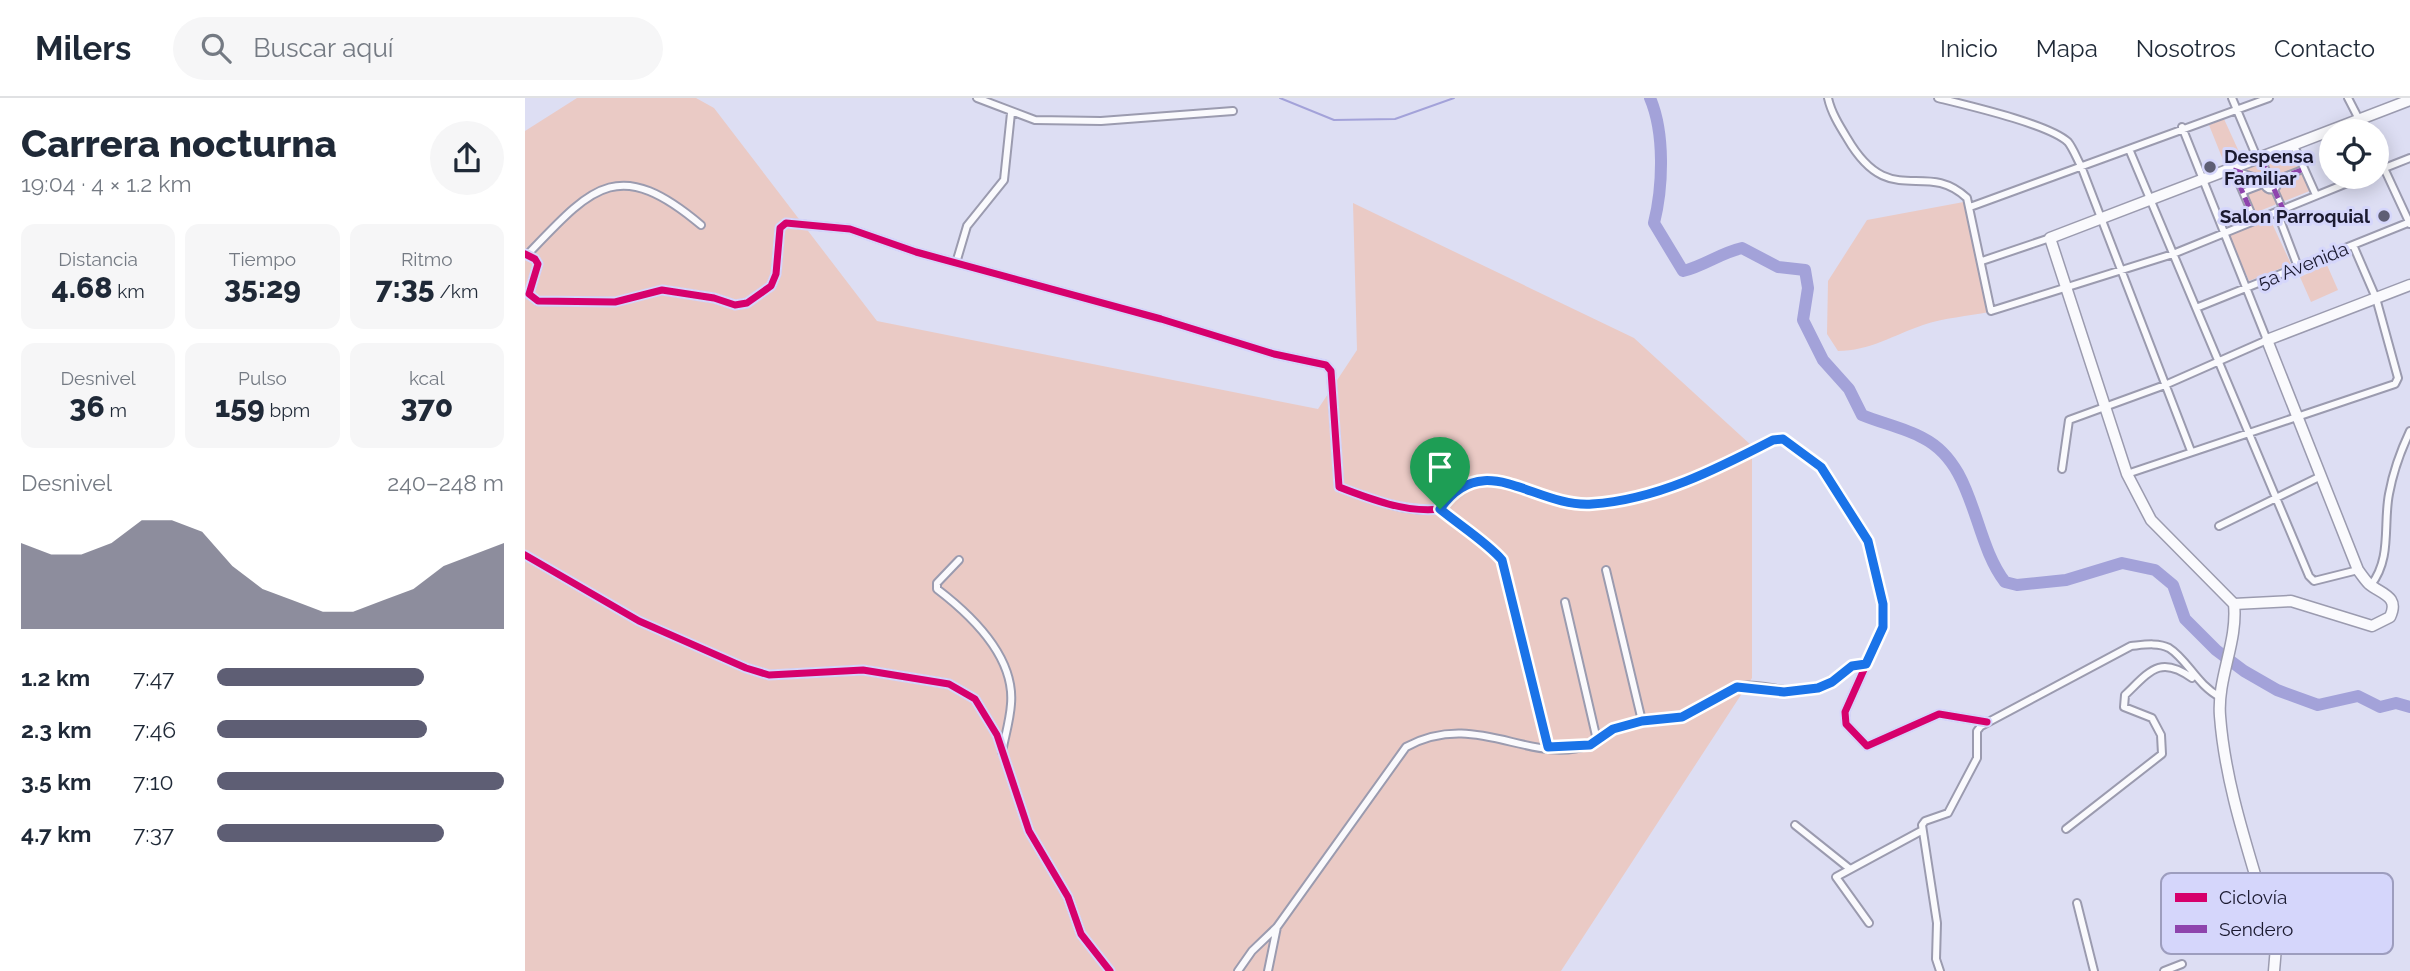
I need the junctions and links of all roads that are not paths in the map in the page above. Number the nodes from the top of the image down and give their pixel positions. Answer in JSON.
{"nodes":[{"id":1,"x":977,"y":98,"type":"edge"},
{"id":2,"x":1828,"y":98,"type":"edge"},
{"id":3,"x":1938,"y":98,"type":"edge"},
{"id":4,"x":2232,"y":98,"type":"edge"},
{"id":5,"x":2269,"y":98,"type":"edge"},
{"id":6,"x":2348,"y":98,"type":"edge"},
{"id":7,"x":2410,"y":100,"type":"edge"},
{"id":8,"x":2236,"y":109,"type":"junction"},
{"id":9,"x":1233,"y":111,"type":"dead end"},
{"id":10,"x":1011,"y":113,"type":"junction"},
{"id":11,"x":2358,"y":119,"type":"edge"},
{"id":12,"x":2362,"y":119,"type":"edge"},
{"id":13,"x":2182,"y":127,"type":"junction"},
{"id":14,"x":2319,"y":136,"type":"edge"},
{"id":15,"x":2294,"y":146,"type":"junction"},
{"id":16,"x":2129,"y":149,"type":"junction"},
{"id":17,"x":2410,"y":158,"type":"edge"},
{"id":18,"x":2259,"y":160,"type":"junction"},
{"id":19,"x":2081,"y":166,"type":"junction"},
{"id":20,"x":2389,"y":166,"type":"edge"},
{"id":21,"x":2304,"y":169,"type":"junction"},
{"id":22,"x":2233,"y":170,"type":"junction"},
{"id":23,"x":2278,"y":179,"type":"junction"},
{"id":24,"x":2389,"y":179,"type":"edge"},
{"id":25,"x":2266,"y":180,"type":"junction"},
{"id":26,"x":2204,"y":181,"type":"junction"},
{"id":27,"x":2274,"y":189,"type":"junction"},
{"id":28,"x":2331,"y":189,"type":"edge"},
{"id":29,"x":2243,"y":192,"type":"junction"},
{"id":30,"x":2316,"y":195,"type":"junction"},
{"id":31,"x":2152,"y":201,"type":"junction"},
{"id":32,"x":1970,"y":207,"type":"junction"},
{"id":33,"x":2280,"y":211,"type":"junction"},
{"id":34,"x":2101,"y":218,"type":"junction"},
{"id":35,"x":2255,"y":221,"type":"junction"},
{"id":36,"x":2410,"y":223,"type":"edge"},
{"id":37,"x":701,"y":225,"type":"dead end"},
{"id":38,"x":2224,"y":234,"type":"junction"},
{"id":39,"x":2050,"y":238,"type":"junction"},
{"id":40,"x":2353,"y":245,"type":"junction"},
{"id":41,"x":526,"y":254,"type":"edge"},
{"id":42,"x":2173,"y":254,"type":"junction"},
{"id":43,"x":1982,"y":261,"type":"junction"},
{"id":44,"x":956,"y":263,"type":"junction"},
{"id":45,"x":2298,"y":268,"type":"junction"},
{"id":46,"x":2122,"y":272,"type":"junction"},
{"id":47,"x":2410,"y":285,"type":"edge"},
{"id":48,"x":2245,"y":288,"type":"junction"},
{"id":49,"x":2067,"y":289,"type":"junction"},
{"id":50,"x":2376,"y":298,"type":"junction"},
{"id":51,"x":2196,"y":308,"type":"junction"},
{"id":52,"x":2267,"y":340,"type":"junction"},
{"id":53,"x":2218,"y":362,"type":"junction"},
{"id":54,"x":2165,"y":385,"type":"junction"},
{"id":55,"x":2106,"y":406,"type":"junction"},
{"id":56,"x":2297,"y":418,"type":"junction"},
{"id":57,"x":2410,"y":431,"type":"edge"},
{"id":58,"x":2248,"y":434,"type":"junction"},
{"id":59,"x":2191,"y":452,"type":"junction"},
{"id":60,"x":2062,"y":469,"type":"dead end"},
{"id":61,"x":2127,"y":474,"type":"junction"},
{"id":62,"x":2319,"y":477,"type":"junction"},
{"id":63,"x":2274,"y":498,"type":"junction"},
{"id":64,"x":1440,"y":509,"type":"junction"},
{"id":65,"x":2219,"y":526,"type":"dead end"},
{"id":66,"x":525,"y":555,"type":"edge"},
{"id":67,"x":959,"y":560,"type":"dead end"},
{"id":68,"x":1606,"y":570,"type":"dead end"},
{"id":69,"x":2358,"y":570,"type":"junction"},
{"id":70,"x":2371,"y":585,"type":"junction"},
{"id":71,"x":1565,"y":602,"type":"dead end"},
{"id":72,"x":2234,"y":604,"type":"junction"},
{"id":73,"x":1866,"y":664,"type":"junction"},
{"id":74,"x":2204,"y":687,"type":"junction"},
{"id":75,"x":2221,"y":693,"type":"junction"},
{"id":76,"x":1642,"y":721,"type":"junction"},
{"id":77,"x":1987,"y":722,"type":"junction"},
{"id":78,"x":1597,"y":740,"type":"junction"},
{"id":79,"x":1548,"y":747,"type":"junction"},
{"id":80,"x":1002,"y":754,"type":"junction"},
{"id":81,"x":1795,"y":825,"type":"dead end"},
{"id":82,"x":2066,"y":829,"type":"dead end"},
{"id":83,"x":1921,"y":831,"type":"junction"},
{"id":84,"x":1850,"y":869,"type":"junction"},
{"id":85,"x":2255,"y":873,"type":"edge"},
{"id":86,"x":2077,"y":903,"type":"dead end"},
{"id":87,"x":1869,"y":923,"type":"dead end"},
{"id":88,"x":1277,"y":927,"type":"junction"},
{"id":89,"x":2182,"y":964,"type":"dead end"},
{"id":90,"x":1110,"y":971,"type":"edge"},
{"id":91,"x":1238,"y":971,"type":"edge"},
{"id":92,"x":1268,"y":971,"type":"edge"},
{"id":93,"x":1940,"y":971,"type":"edge"},
{"id":94,"x":2094,"y":971,"type":"edge"},
{"id":95,"x":2164,"y":971,"type":"edge"}],
"edges":[{"from":1,"to":10,"type":"street"},
{"from":2,"to":32,"type":"street"},
{"from":3,"to":19,"type":"street"},
{"from":4,"to":8,"type":"street"},
{"from":5,"to":8,"type":"street"},
{"from":6,"to":11,"type":"street"},
{"from":7,"to":12,"type":"main road"},
{"from":8,"to":13,"type":"street"},
{"from":8,"to":18,"type":"street"},
{"from":9,"to":10,"type":"street"},
{"from":10,"to":44,"type":"street"},
{"from":13,"to":16,"type":"street"},
{"from":13,"to":26,"type":"street"},
{"from":14,"to":15,"type":"main road"},
{"from":15,"to":18,"type":"main road"},
{"from":15,"to":21,"type":"street"},
{"from":16,"to":19,"type":"street"},
{"from":16,"to":31,"type":"street"},
{"from":17,"to":20,"type":"street"},
{"from":18,"to":22,"type":"main road"},
{"from":18,"to":25,"type":"street"},
{"from":19,"to":32,"type":"street"},
{"from":19,"to":34,"type":"street"},
{"from":21,"to":23,"type":"street"},
{"from":21,"to":30,"type":"street"},
{"from":22,"to":25,"type":"street"},
{"from":22,"to":26,"type":"main road"},
{"from":22,"to":29,"type":"street"},
{"from":23,"to":25,"type":"street"},
{"from":23,"to":27,"type":"street"},
{"from":24,"to":36,"type":"street"},
{"from":25,"to":27,"type":"street"},
{"from":25,"to":29,"type":"street"},
{"from":26,"to":31,"type":"main road"},
{"from":26,"to":38,"type":"street"},
{"from":27,"to":33,"type":"street"},
{"from":28,"to":30,"type":"street"},
{"from":29,"to":35,"type":"street"},
{"from":30,"to":33,"type":"street"},
{"from":31,"to":34,"type":"main road"},
{"from":31,"to":42,"type":"street"},
{"from":32,"to":43,"type":"street"},
{"from":33,"to":35,"type":"street"},
{"from":33,"to":45,"type":"street"},
{"from":34,"to":39,"type":"main road"},
{"from":34,"to":46,"type":"street"},
{"from":35,"to":38,"type":"street"},
{"from":36,"to":40,"type":"street","name":"5a Avenida"},
{"from":37,"to":41,"type":"street"},
{"from":38,"to":42,"type":"street"},
{"from":38,"to":48,"type":"street"},
{"from":39,"to":43,"type":"street"},
{"from":39,"to":49,"type":"main road"},
{"from":40,"to":45,"type":"street","name":"5a Avenida"},
{"from":40,"to":50,"type":"street"},
{"from":41,"to":44,"type":"street"},
{"from":42,"to":46,"type":"street"},
{"from":42,"to":51,"type":"street"},
{"from":43,"to":49,"type":"street"},
{"from":44,"to":64,"type":"street"},
{"from":45,"to":48,"type":"street","name":"5a Avenida"},
{"from":46,"to":49,"type":"street"},
{"from":46,"to":54,"type":"street"},
{"from":47,"to":50,"type":"main road"},
{"from":48,"to":51,"type":"street","name":"5a Avenida"},
{"from":48,"to":52,"type":"street"},
{"from":49,"to":55,"type":"main road"},
{"from":50,"to":52,"type":"main road"},
{"from":50,"to":56,"type":"street"},
{"from":51,"to":53,"type":"street"},
{"from":52,"to":53,"type":"street"},
{"from":52,"to":56,"type":"main road"},
{"from":53,"to":54,"type":"street"},
{"from":53,"to":58,"type":"street"},
{"from":54,"to":55,"type":"street"},
{"from":54,"to":59,"type":"street"},
{"from":55,"to":60,"type":"street"},
{"from":55,"to":61,"type":"main road"},
{"from":56,"to":58,"type":"street"},
{"from":56,"to":62,"type":"main road"},
{"from":57,"to":70,"type":"street"},
{"from":58,"to":59,"type":"street"},
{"from":58,"to":63,"type":"street"},
{"from":59,"to":61,"type":"street"},
{"from":61,"to":72,"type":"main road"},
{"from":62,"to":63,"type":"street"},
{"from":62,"to":69,"type":"main road"},
{"from":63,"to":65,"type":"street"},
{"from":63,"to":69,"type":"street"},
{"from":64,"to":73,"type":"street"},
{"from":64,"to":79,"type":"street"},
{"from":66,"to":80,"type":"street"},
{"from":67,"to":80,"type":"street"},
{"from":68,"to":76,"type":"street"},
{"from":69,"to":70,"type":"main road"},
{"from":70,"to":72,"type":"main road"},
{"from":71,"to":78,"type":"street"},
{"from":72,"to":75,"type":"main road"},
{"from":73,"to":76,"type":"street"},
{"from":73,"to":77,"type":"street"},
{"from":74,"to":75,"type":"street"},
{"from":74,"to":77,"type":"street"},
{"from":74,"to":82,"type":"street"},
{"from":75,"to":85,"type":"main road"},
{"from":76,"to":78,"type":"street"},
{"from":77,"to":83,"type":"street"},
{"from":78,"to":79,"type":"street"},
{"from":79,"to":88,"type":"street"},
{"from":80,"to":90,"type":"street"},
{"from":81,"to":84,"type":"street"},
{"from":83,"to":84,"type":"street"},
{"from":83,"to":93,"type":"street"},
{"from":84,"to":87,"type":"street"},
{"from":86,"to":94,"type":"street"},
{"from":88,"to":91,"type":"street"},
{"from":88,"to":92,"type":"street"},
{"from":89,"to":95,"type":"street"}]}
